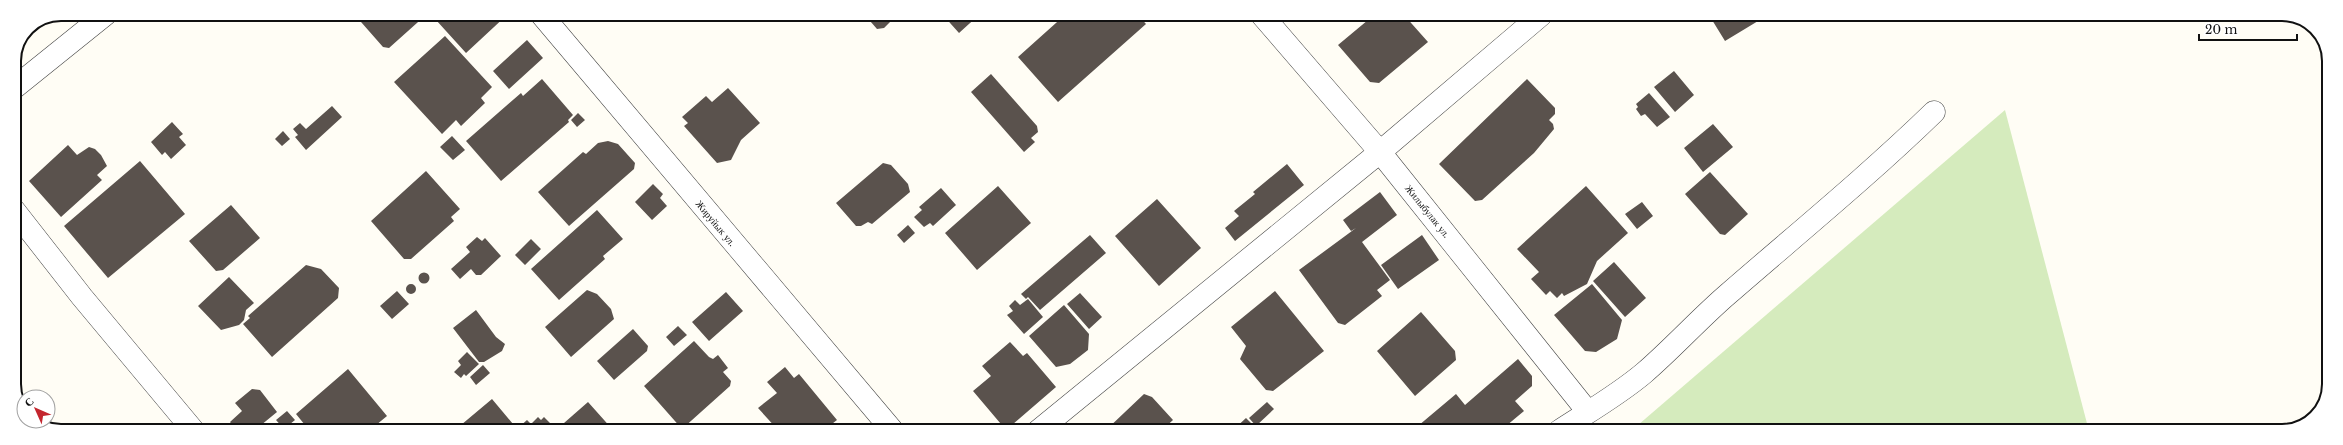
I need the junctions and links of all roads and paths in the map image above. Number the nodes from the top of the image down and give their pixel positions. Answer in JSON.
{"nodes":[{"id":1,"x":97,"y":21,"type":"edge"},
{"id":2,"x":547,"y":21,"type":"edge"},
{"id":3,"x":1267,"y":21,"type":"edge"},
{"id":4,"x":1533,"y":21,"type":"edge"},
{"id":5,"x":21,"y":82,"type":"edge"},
{"id":6,"x":1934,"y":112,"type":"dead end"},
{"id":7,"x":1380,"y":152,"type":"junction"},
{"id":8,"x":21,"y":219,"type":"edge"},
{"id":9,"x":1588,"y":412,"type":"junction"},
{"id":10,"x":188,"y":424,"type":"edge"},
{"id":11,"x":887,"y":424,"type":"edge"},
{"id":12,"x":1045,"y":424,"type":"edge"},
{"id":13,"x":1570,"y":424,"type":"edge"}],
"edges":[{"from":1,"to":5,"type":"street"},
{"from":2,"to":11,"type":"street","name":"Жируйык ул."},
{"from":3,"to":7,"type":"street","name":"Жилыбулак ул."},
{"from":4,"to":7,"type":"street"},
{"from":6,"to":9,"type":"street"},
{"from":7,"to":9,"type":"street","name":"Жилыбулак ул."},
{"from":7,"to":12,"type":"street"},
{"from":8,"to":10,"type":"street"},
{"from":9,"to":13,"type":"street"}]}
